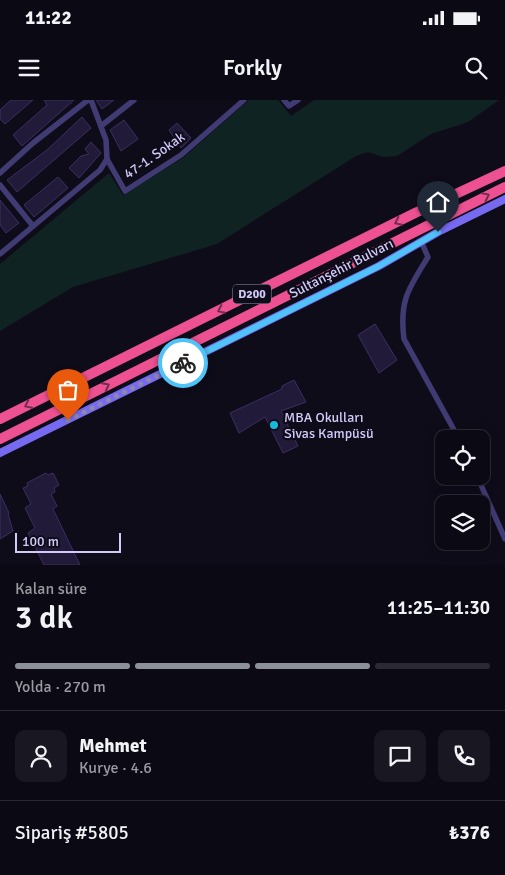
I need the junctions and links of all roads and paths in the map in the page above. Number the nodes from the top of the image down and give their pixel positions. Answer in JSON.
{"nodes":[{"id":1,"x":89,"y":100,"type":"edge"},
{"id":2,"x":134,"y":100,"type":"edge"},
{"id":3,"x":244,"y":100,"type":"edge"},
{"id":4,"x":284,"y":100,"type":"edge"},
{"id":5,"x":298,"y":100,"type":"edge"},
{"id":6,"x":101,"y":126,"type":"junction"},
{"id":7,"x":107,"y":159,"type":"junction"},
{"id":8,"x":505,"y":171,"type":"edge"},
{"id":9,"x":0,"y":173,"type":"edge"},
{"id":10,"x":0,"y":185,"type":"edge"},
{"id":11,"x":505,"y":186,"type":"edge"},
{"id":12,"x":505,"y":199,"type":"edge"},
{"id":13,"x":34,"y":226,"type":"junction"},
{"id":14,"x":421,"y":241,"type":"junction"},
{"id":15,"x":0,"y":254,"type":"edge"},
{"id":16,"x":0,"y":419,"type":"edge"},
{"id":17,"x":454,"y":430,"type":"edge"},
{"id":18,"x":0,"y":439,"type":"edge"},
{"id":19,"x":0,"y":453,"type":"edge"},
{"id":20,"x":481,"y":485,"type":"edge"},
{"id":21,"x":505,"y":539,"type":"edge"}],
"edges":[{"from":1,"to":6,"type":"street"},
{"from":1,"to":9,"type":"street"},
{"from":2,"to":6,"type":"street"},
{"from":3,"to":7,"type":"street","name":"47-1. Sokak"},
{"from":4,"to":5,"type":"street"},
{"from":6,"to":7,"type":"street"},
{"from":7,"to":13,"type":"street","name":"47-1. Sokak"},
{"from":8,"to":16,"type":"highway","name":"Sultanşehir Bulvarı","number":"D200","one_way":true},
{"from":10,"to":13,"type":"street"},
{"from":18,"to":11,"type":"highway","name":"Sultanşehir Bulvarı","number":"D200","one_way":true},
{"from":12,"to":14,"type":"street","name":"Sultanşehir Bulvarı"},
{"from":13,"to":15,"type":"street","name":"47-1. Sokak"},
{"from":14,"to":17,"type":"street"},
{"from":14,"to":19,"type":"street","name":"Sultanşehir Bulvarı"},
{"from":20,"to":21,"type":"street"}]}
